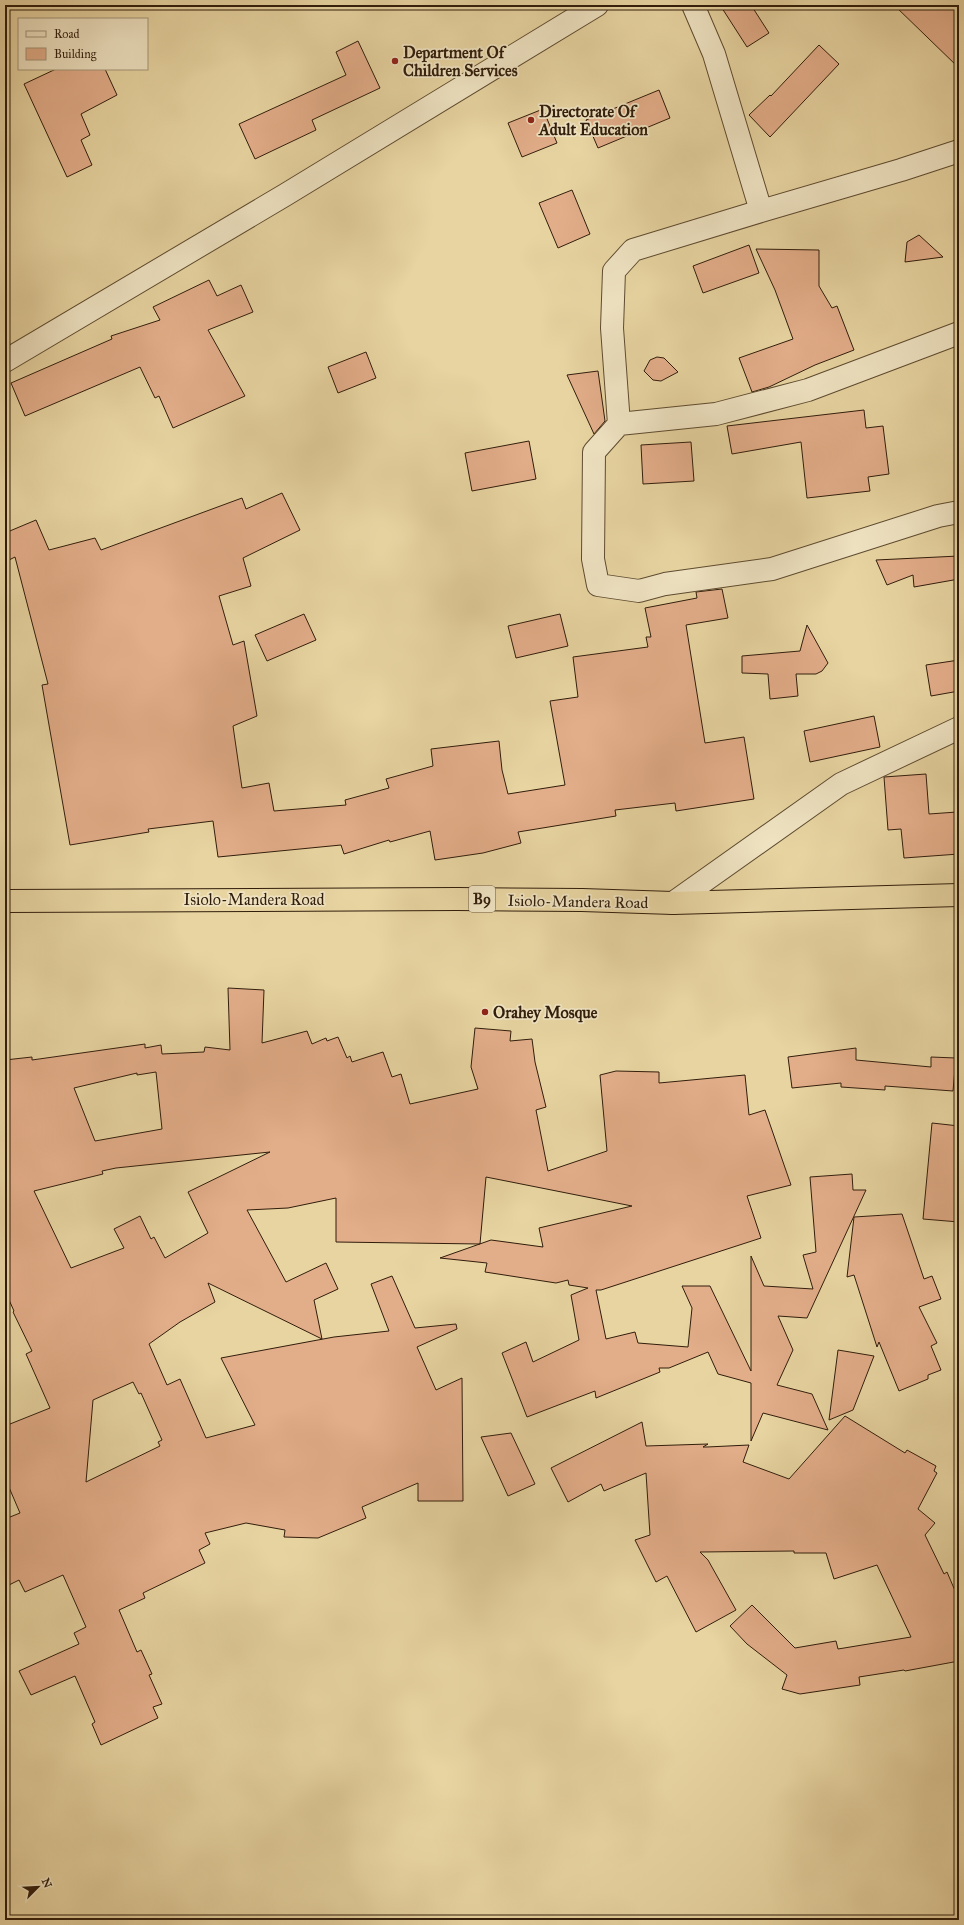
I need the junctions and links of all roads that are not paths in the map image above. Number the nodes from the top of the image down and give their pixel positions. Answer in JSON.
{"nodes":[{"id":1,"x":597,"y":5,"type":"edge"},
{"id":2,"x":693,"y":5,"type":"edge"},
{"id":3,"x":959,"y":151,"type":"edge"},
{"id":4,"x":761,"y":211,"type":"junction"},
{"id":5,"x":959,"y":333,"type":"edge"},
{"id":6,"x":5,"y":361,"type":"edge"},
{"id":7,"x":619,"y":424,"type":"junction"},
{"id":8,"x":959,"y":512,"type":"edge"},
{"id":9,"x":959,"y":728,"type":"edge"},
{"id":10,"x":959,"y":895,"type":"edge"},
{"id":11,"x":5,"y":901,"type":"edge"},
{"id":12,"x":673,"y":903,"type":"junction"}],
"edges":[{"from":1,"to":6,"type":"street"},
{"from":2,"to":4,"type":"street"},
{"from":3,"to":4,"type":"street"},
{"from":4,"to":7,"type":"street"},
{"from":5,"to":7,"type":"street"},
{"from":7,"to":8,"type":"street"},
{"from":9,"to":12,"type":"street"},
{"from":10,"to":12,"type":"highway","name":"Isiolo-Mandera Road","number":"B9"},
{"from":11,"to":12,"type":"highway","name":"Isiolo-Mandera Road","number":"B9"}]}
